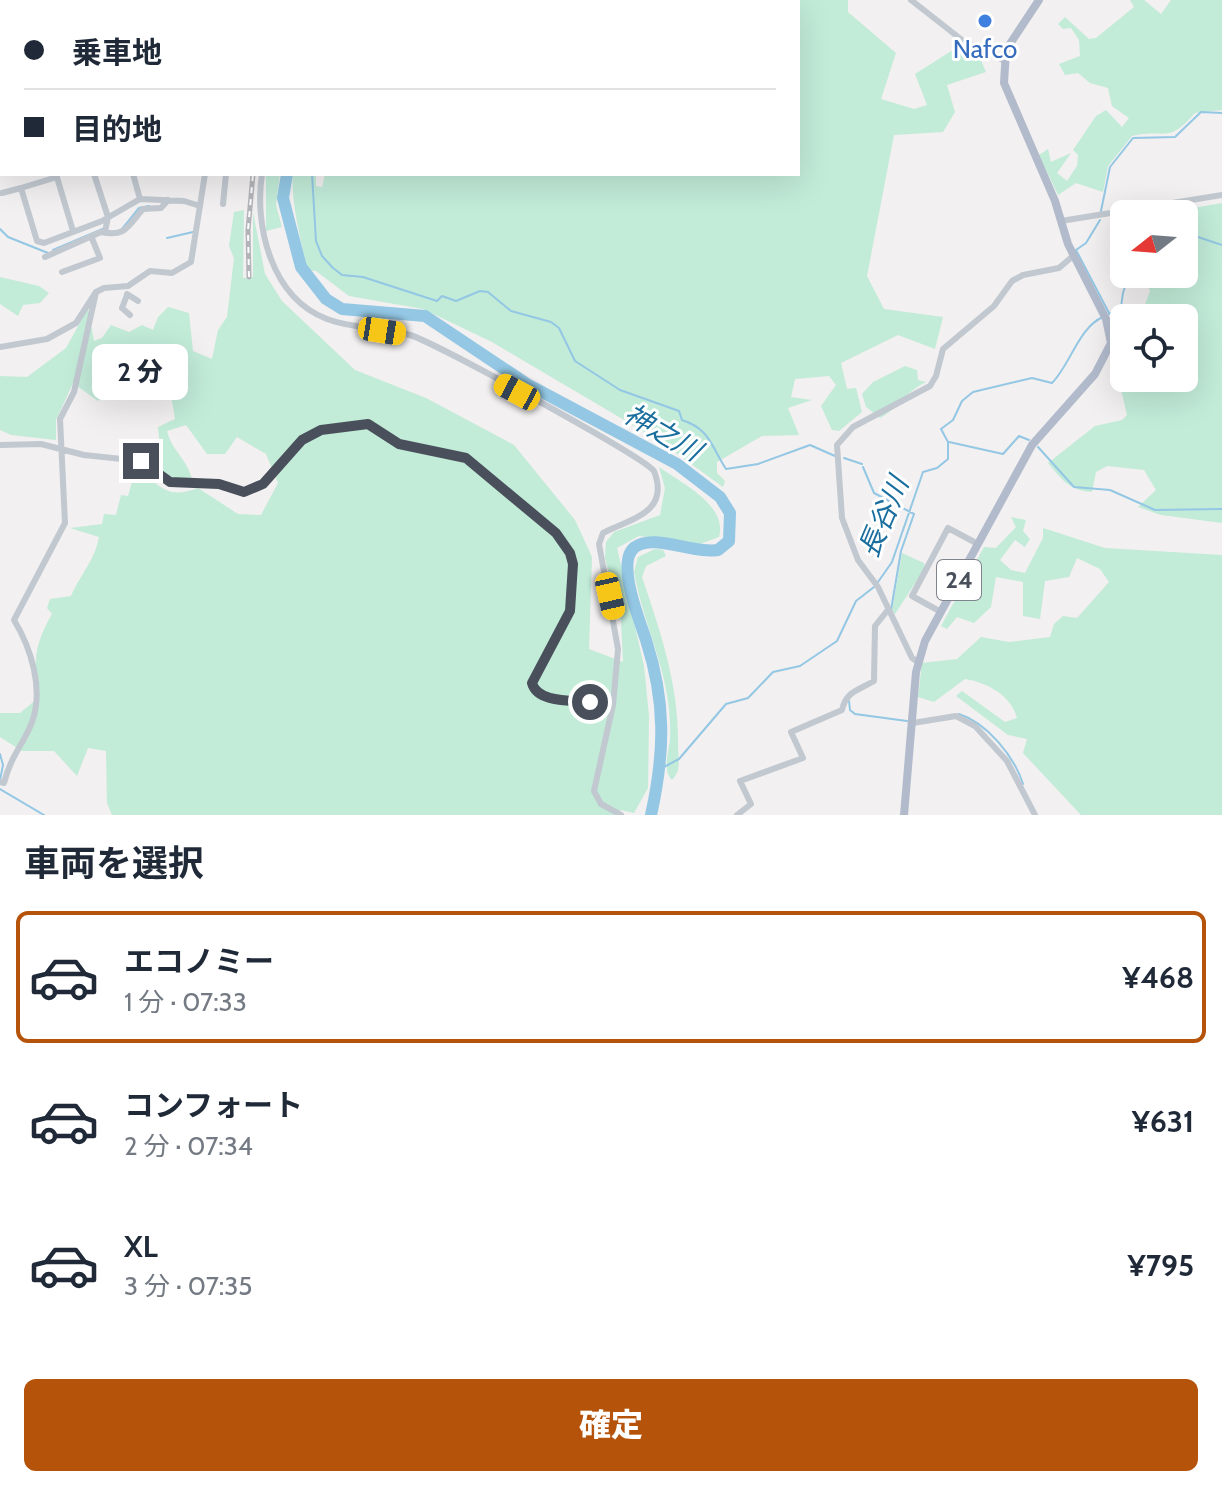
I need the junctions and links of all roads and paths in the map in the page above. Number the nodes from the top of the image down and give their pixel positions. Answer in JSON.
{"nodes":[{"id":1,"x":911,"y":0,"type":"edge"},
{"id":2,"x":1039,"y":0,"type":"edge"},
{"id":3,"x":1003,"y":60,"type":"junction"},
{"id":4,"x":56,"y":176,"type":"edge"},
{"id":5,"x":94,"y":176,"type":"edge"},
{"id":6,"x":134,"y":176,"type":"edge"},
{"id":7,"x":205,"y":176,"type":"edge"},
{"id":8,"x":226,"y":176,"type":"edge"},
{"id":9,"x":262,"y":176,"type":"edge"},
{"id":10,"x":21,"y":188,"type":"junction"},
{"id":11,"x":2,"y":193,"type":"dead end"},
{"id":12,"x":1222,"y":195,"type":"edge"},
{"id":13,"x":140,"y":199,"type":"junction"},
{"id":14,"x":168,"y":200,"type":"junction"},
{"id":15,"x":223,"y":204,"type":"dead end"},
{"id":16,"x":200,"y":206,"type":"junction"},
{"id":17,"x":1061,"y":221,"type":"junction"},
{"id":18,"x":107,"y":226,"type":"junction"},
{"id":19,"x":73,"y":231,"type":"junction"},
{"id":20,"x":91,"y":236,"type":"junction"},
{"id":21,"x":1073,"y":256,"type":"junction"},
{"id":22,"x":45,"y":257,"type":"dead end"},
{"id":23,"x":62,"y":272,"type":"dead end"},
{"id":24,"x":126,"y":287,"type":"junction"},
{"id":25,"x":96,"y":292,"type":"junction"},
{"id":26,"x":127,"y":295,"type":"junction"},
{"id":27,"x":138,"y":301,"type":"dead end"},
{"id":28,"x":130,"y":315,"type":"dead end"},
{"id":29,"x":0,"y":347,"type":"edge"},
{"id":30,"x":0,"y":445,"type":"edge"},
{"id":31,"x":62,"y":448,"type":"junction"},
{"id":32,"x":978,"y":544,"type":"junction"},
{"id":33,"x":887,"y":611,"type":"junction"},
{"id":34,"x":941,"y":612,"type":"junction"},
{"id":35,"x":918,"y":662,"type":"junction"},
{"id":36,"x":613,"y":705,"type":"junction"},
{"id":37,"x":913,"y":723,"type":"junction"},
{"id":38,"x":1,"y":782,"type":"edge"},
{"id":39,"x":621,"y":815,"type":"edge"},
{"id":40,"x":737,"y":815,"type":"edge"},
{"id":41,"x":904,"y":815,"type":"edge"},
{"id":42,"x":1035,"y":815,"type":"edge"}],
"edges":[{"from":1,"to":3,"type":"street"},
{"from":2,"to":3,"type":"main road"},
{"from":3,"to":17,"type":"main road","number":"24"},
{"from":4,"to":10,"type":"street"},
{"from":4,"to":19,"type":"street"},
{"from":5,"to":18,"type":"street"},
{"from":6,"to":13,"type":"street"},
{"from":7,"to":16,"type":"street"},
{"from":8,"to":15,"type":"street"},
{"from":9,"to":36,"type":"street"},
{"from":10,"to":11,"type":"street"},
{"from":10,"to":19,"type":"street"},
{"from":12,"to":17,"type":"street"},
{"from":13,"to":14,"type":"street"},
{"from":13,"to":18,"type":"street"},
{"from":14,"to":16,"type":"street"},
{"from":14,"to":18,"type":"street"},
{"from":16,"to":24,"type":"street"},
{"from":17,"to":21,"type":"main road","number":"24"},
{"from":18,"to":19,"type":"street"},
{"from":18,"to":20,"type":"street"},
{"from":20,"to":22,"type":"street"},
{"from":20,"to":23,"type":"street"},
{"from":21,"to":32,"type":"main road","number":"24"},
{"from":21,"to":33,"type":"street"},
{"from":24,"to":25,"type":"street"},
{"from":24,"to":26,"type":"street"},
{"from":25,"to":29,"type":"street"},
{"from":25,"to":31,"type":"street"},
{"from":26,"to":27,"type":"street"},
{"from":26,"to":28,"type":"street"},
{"from":30,"to":31,"type":"street"},
{"from":31,"to":36,"type":"street"},
{"from":31,"to":38,"type":"street"},
{"from":32,"to":34,"type":"main road","number":"24"},
{"from":32,"to":34,"type":"street"},
{"from":33,"to":35,"type":"street"},
{"from":33,"to":40,"type":"street"},
{"from":34,"to":35,"type":"main road","number":"24"},
{"from":35,"to":37,"type":"main road","number":"24"},
{"from":36,"to":39,"type":"street"},
{"from":37,"to":41,"type":"main road","number":"24"},
{"from":37,"to":42,"type":"street"}]}
